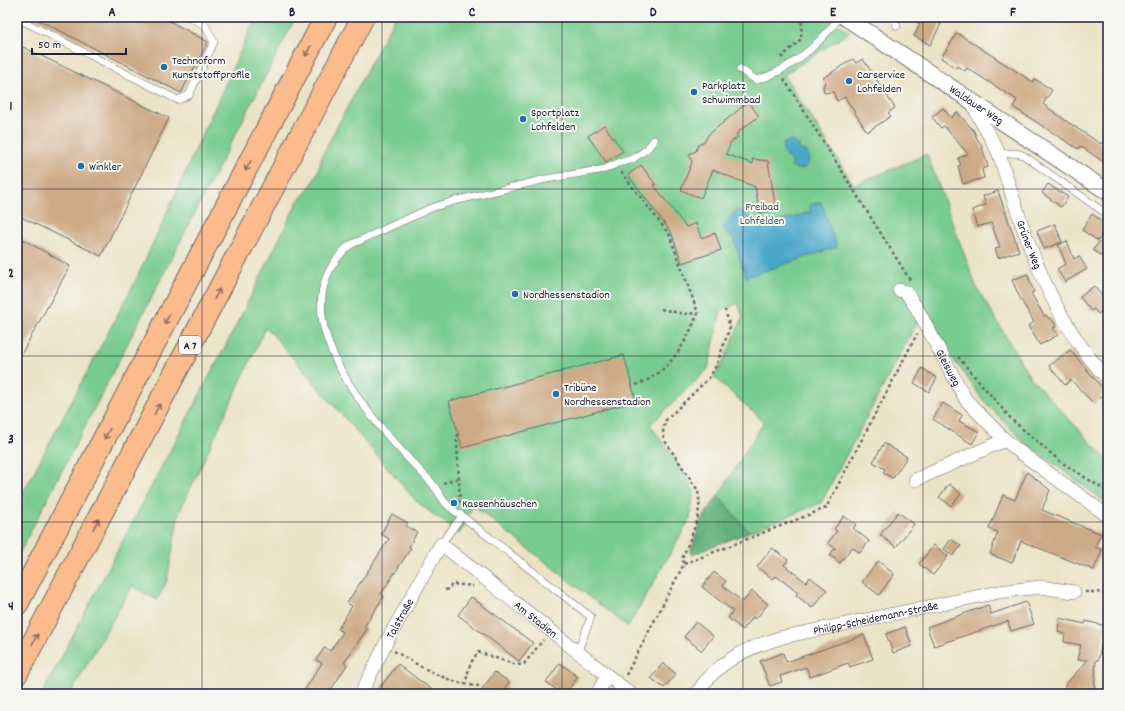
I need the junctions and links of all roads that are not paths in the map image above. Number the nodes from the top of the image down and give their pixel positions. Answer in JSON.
{"nodes":[{"id":1,"x":189,"y":17,"type":"edge"},
{"id":2,"x":326,"y":17,"type":"edge"},
{"id":3,"x":363,"y":17,"type":"edge"},
{"id":4,"x":840,"y":17,"type":"edge"},
{"id":5,"x":845,"y":17,"type":"edge"},
{"id":6,"x":894,"y":17,"type":"edge"},
{"id":7,"x":17,"y":18,"type":"edge"},
{"id":8,"x":897,"y":26,"type":"dead end"},
{"id":9,"x":740,"y":69,"type":"dead end"},
{"id":10,"x":972,"y":100,"type":"junction"},
{"id":11,"x":654,"y":140,"type":"dead end"},
{"id":12,"x":999,"y":154,"type":"junction"},
{"id":13,"x":1108,"y":192,"type":"edge"},
{"id":14,"x":1108,"y":215,"type":"edge"},
{"id":15,"x":899,"y":290,"type":"dead end"},
{"id":16,"x":1108,"y":379,"type":"edge"},
{"id":17,"x":1006,"y":440,"type":"junction"},
{"id":18,"x":915,"y":480,"type":"dead end"},
{"id":19,"x":462,"y":516,"type":"junction"},
{"id":20,"x":1108,"y":516,"type":"edge"},
{"id":21,"x":441,"y":544,"type":"junction"},
{"id":22,"x":1074,"y":592,"type":"road end"},
{"id":23,"x":17,"y":604,"type":"edge"},
{"id":24,"x":578,"y":651,"type":"junction"},
{"id":25,"x":17,"y":674,"type":"edge"},
{"id":26,"x":607,"y":676,"type":"junction"},
{"id":27,"x":360,"y":694,"type":"edge"},
{"id":28,"x":597,"y":694,"type":"edge"},
{"id":29,"x":631,"y":694,"type":"edge"},
{"id":30,"x":696,"y":694,"type":"edge"}],
"edges":[{"from":1,"to":7,"type":"lane"},
{"from":2,"to":23,"type":"highway","one_way":true},
{"from":25,"to":3,"type":"highway","number":"A 7","one_way":true},
{"from":4,"to":9,"type":"lane"},
{"from":5,"to":10,"type":"street","name":"Waldauer Weg"},
{"from":6,"to":8,"type":"lane"},
{"from":10,"to":12,"type":"street","name":"Grüner Weg"},
{"from":10,"to":13,"type":"street","name":"Waldauer Weg"},
{"from":11,"to":19,"type":"lane"},
{"from":12,"to":14,"type":"lane"},
{"from":12,"to":16,"type":"street","name":"Grüner Weg"},
{"from":15,"to":17,"type":"street","name":"Gleisweg"},
{"from":17,"to":18,"type":"street"},
{"from":17,"to":20,"type":"street","name":"Gleisweg"},
{"from":19,"to":21,"type":"lane"},
{"from":19,"to":24,"type":"lane"},
{"from":21,"to":24,"type":"street","name":"Am Stadion"},
{"from":21,"to":27,"type":"street","name":"Talstraße"},
{"from":22,"to":30,"type":"street","name":"Philipp-Scheidemann-Straße"},
{"from":24,"to":26,"type":"street","name":"Am Stadion"},
{"from":26,"to":28,"type":"street"},
{"from":26,"to":29,"type":"street","name":"Am Stadion"}]}
